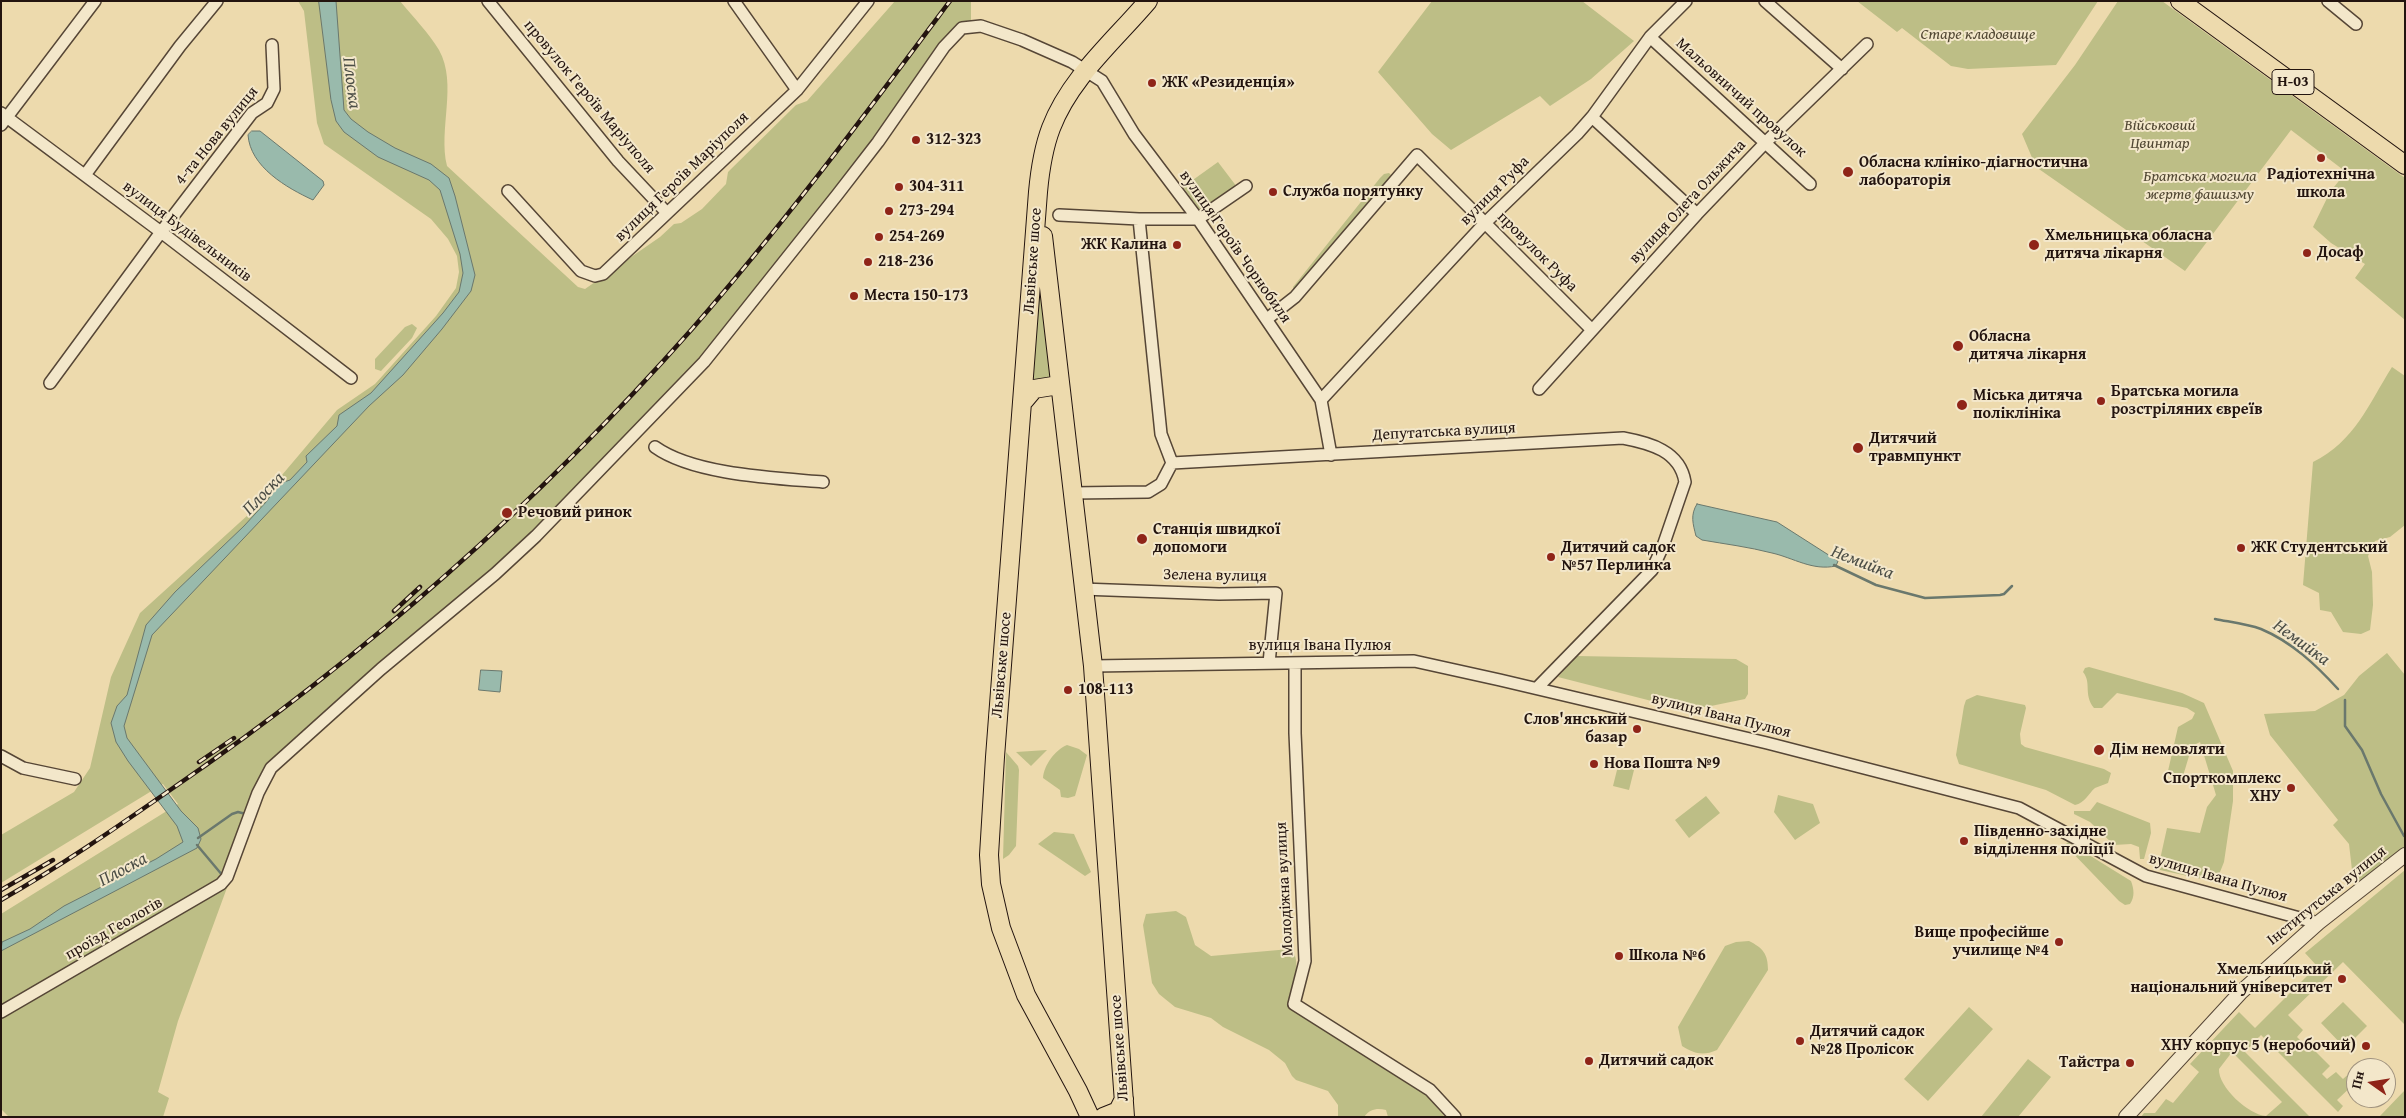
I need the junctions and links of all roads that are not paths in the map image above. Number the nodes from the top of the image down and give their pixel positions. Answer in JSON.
{"nodes":[{"id":1,"x":95,"y":1,"type":"edge"},
{"id":2,"x":217,"y":1,"type":"edge"},
{"id":3,"x":488,"y":1,"type":"edge"},
{"id":4,"x":734,"y":1,"type":"edge"},
{"id":5,"x":868,"y":1,"type":"edge"},
{"id":6,"x":1148,"y":1,"type":"edge"},
{"id":7,"x":1686,"y":1,"type":"edge"},
{"id":8,"x":1765,"y":1,"type":"edge"},
{"id":9,"x":2180,"y":1,"type":"edge"},
{"id":10,"x":2328,"y":1,"type":"edge"},
{"id":11,"x":2356,"y":24,"type":"dead end"},
{"id":12,"x":1650,"y":37,"type":"junction"},
{"id":13,"x":272,"y":44,"type":"dead end"},
{"id":14,"x":1868,"y":44,"type":"dead end"},
{"id":15,"x":1842,"y":69,"type":"junction"},
{"id":16,"x":1086,"y":71,"type":"junction"},
{"id":17,"x":797,"y":90,"type":"junction"},
{"id":18,"x":1592,"y":117,"type":"junction"},
{"id":19,"x":3,"y":118,"type":"edge"},
{"id":20,"x":1766,"y":142,"type":"junction"},
{"id":21,"x":2405,"y":165,"type":"edge"},
{"id":22,"x":85,"y":176,"type":"junction"},
{"id":23,"x":1810,"y":184,"type":"dead end"},
{"id":24,"x":1246,"y":186,"type":"dead end"},
{"id":25,"x":508,"y":191,"type":"dead end"},
{"id":26,"x":1038,"y":192,"type":"junction"},
{"id":27,"x":667,"y":213,"type":"junction"},
{"id":28,"x":1697,"y":214,"type":"junction"},
{"id":29,"x":1059,"y":215,"type":"dead end"},
{"id":30,"x":1139,"y":219,"type":"junction"},
{"id":31,"x":1198,"y":219,"type":"junction"},
{"id":32,"x":1484,"y":224,"type":"junction"},
{"id":33,"x":161,"y":232,"type":"junction"},
{"id":34,"x":1267,"y":319,"type":"junction"},
{"id":35,"x":1592,"y":330,"type":"junction"},
{"id":36,"x":351,"y":378,"type":"dead end"},
{"id":37,"x":50,"y":382,"type":"dead end"},
{"id":38,"x":1060,"y":385,"type":"junction"},
{"id":39,"x":1539,"y":389,"type":"dead end"},
{"id":40,"x":1321,"y":400,"type":"junction"},
{"id":41,"x":1024,"y":402,"type":"junction"},
{"id":42,"x":656,"y":447,"type":"dead end"},
{"id":43,"x":1331,"y":455,"type":"junction"},
{"id":44,"x":1172,"y":462,"type":"junction"},
{"id":45,"x":823,"y":482,"type":"dead end"},
{"id":46,"x":1072,"y":493,"type":"junction"},
{"id":47,"x":1082,"y":589,"type":"junction"},
{"id":48,"x":1295,"y":663,"type":"junction"},
{"id":49,"x":1269,"y":664,"type":"junction"},
{"id":50,"x":1092,"y":666,"type":"junction"},
{"id":51,"x":1537,"y":688,"type":"junction"},
{"id":52,"x":1,"y":756,"type":"edge"},
{"id":53,"x":75,"y":778,"type":"dead end"},
{"id":54,"x":2405,"y":856,"type":"edge"},
{"id":55,"x":232,"y":862,"type":"joint"},
{"id":56,"x":2318,"y":923,"type":"junction"},
{"id":57,"x":1,"y":1012,"type":"edge"},
{"id":58,"x":1125,"y":1108,"type":"edge"},
{"id":59,"x":1090,"y":1117,"type":"edge"},
{"id":60,"x":1102,"y":1117,"type":"edge"},
{"id":61,"x":1455,"y":1117,"type":"edge"},
{"id":62,"x":2126,"y":1117,"type":"edge"}],
"edges":[{"from":1,"to":19,"type":"street"},
{"from":2,"to":22,"type":"street"},
{"from":3,"to":27,"type":"street","name":"провулок Героїв Маріуполя"},
{"from":4,"to":17,"type":"street"},
{"from":5,"to":17,"type":"street","name":"вулиця Героїв Маріуполя"},
{"from":6,"to":16,"type":"main road"},
{"from":7,"to":12,"type":"street","name":"вулиця Руфа"},
{"from":8,"to":15,"type":"street"},
{"from":9,"to":21,"type":"main road","number":"Н-03"},
{"from":10,"to":11,"type":"street"},
{"from":12,"to":18,"type":"street","name":"вулиця Руфа"},
{"from":12,"to":20,"type":"street","name":"Мальовничий провулок"},
{"from":13,"to":33,"type":"street","name":"4-та Нова вулиця"},
{"from":14,"to":15,"type":"street","name":"вулиця Олега Ольжича"},
{"from":15,"to":20,"type":"street","name":"вулиця Олега Ольжича"},
{"from":16,"to":26,"type":"main road"},
{"from":16,"to":31,"type":"street","name":"вулиця Героїв Чорнобиля"},
{"from":16,"to":55,"type":"street","name":"вулиця Героїв Чорнобиля"},
{"from":17,"to":27,"type":"street","name":"вулиця Героїв Маріуполя"},
{"from":18,"to":28,"type":"street"},
{"from":18,"to":32,"type":"street","name":"вулиця Руфа"},
{"from":19,"to":22,"type":"street","name":"вулиця Будівельників"},
{"from":20,"to":23,"type":"street","name":"Мальовничий провулок"},
{"from":20,"to":28,"type":"street","name":"вулиця Олега Ольжича"},
{"from":22,"to":33,"type":"street","name":"вулиця Будівельників"},
{"from":24,"to":31,"type":"street"},
{"from":25,"to":27,"type":"street","name":"вулиця Героїв Маріуполя"},
{"from":26,"to":38,"type":"main road","name":"Львівське шосе"},
{"from":26,"to":41,"type":"main road","name":"Львівське шосе"},
{"from":28,"to":35,"type":"street","name":"вулиця Олега Ольжича"},
{"from":29,"to":30,"type":"street"},
{"from":30,"to":31,"type":"street"},
{"from":30,"to":44,"type":"street"},
{"from":31,"to":34,"type":"street","name":"вулиця Героїв Чорнобиля"},
{"from":32,"to":34,"type":"street","name":"провулок Руфа"},
{"from":32,"to":35,"type":"street","name":"провулок Руфа"},
{"from":32,"to":40,"type":"street","name":"вулиця Руфа"},
{"from":33,"to":36,"type":"street","name":"вулиця Будівельників"},
{"from":33,"to":37,"type":"street","name":"4-та Нова вулиця"},
{"from":34,"to":40,"type":"street","name":"вулиця Героїв Чорнобиля"},
{"from":35,"to":39,"type":"street","name":"вулиця Олега Ольжича"},
{"from":38,"to":41,"type":"main road"},
{"from":38,"to":46,"type":"main road","name":"Львівське шосе"},
{"from":40,"to":43,"type":"street","name":"вулиця Героїв Чорнобиля"},
{"from":41,"to":59,"type":"main road","name":"Львівське шосе"},
{"from":42,"to":45,"type":"street"},
{"from":43,"to":44,"type":"street","name":"Депутатська вулиця"},
{"from":43,"to":51,"type":"street","name":"Депутатська вулиця"},
{"from":44,"to":46,"type":"street"},
{"from":46,"to":47,"type":"main road","name":"Львівське шосе"},
{"from":47,"to":49,"type":"street","name":"Зелена вулиця"},
{"from":47,"to":50,"type":"main road","name":"Львівське шосе"},
{"from":48,"to":49,"type":"street","name":"вулиця Івана Пулюя"},
{"from":48,"to":51,"type":"street","name":"вулиця Івана Пулюя"},
{"from":48,"to":61,"type":"street","name":"Молодіжна вулиця"},
{"from":49,"to":50,"type":"street","name":"вулиця Івана Пулюя"},
{"from":50,"to":58,"type":"main road","name":"Львівське шосе"},
{"from":51,"to":56,"type":"street","name":"вулиця Івана Пулюя"},
{"from":52,"to":53,"type":"street"},
{"from":54,"to":56,"type":"street","name":"Інститутська вулиця"},
{"from":55,"to":57,"type":"street","name":"проїзд Геологів"},
{"from":56,"to":62,"type":"street","name":"Інститутська вулиця"},
{"from":58,"to":60,"type":"main road"}]}
